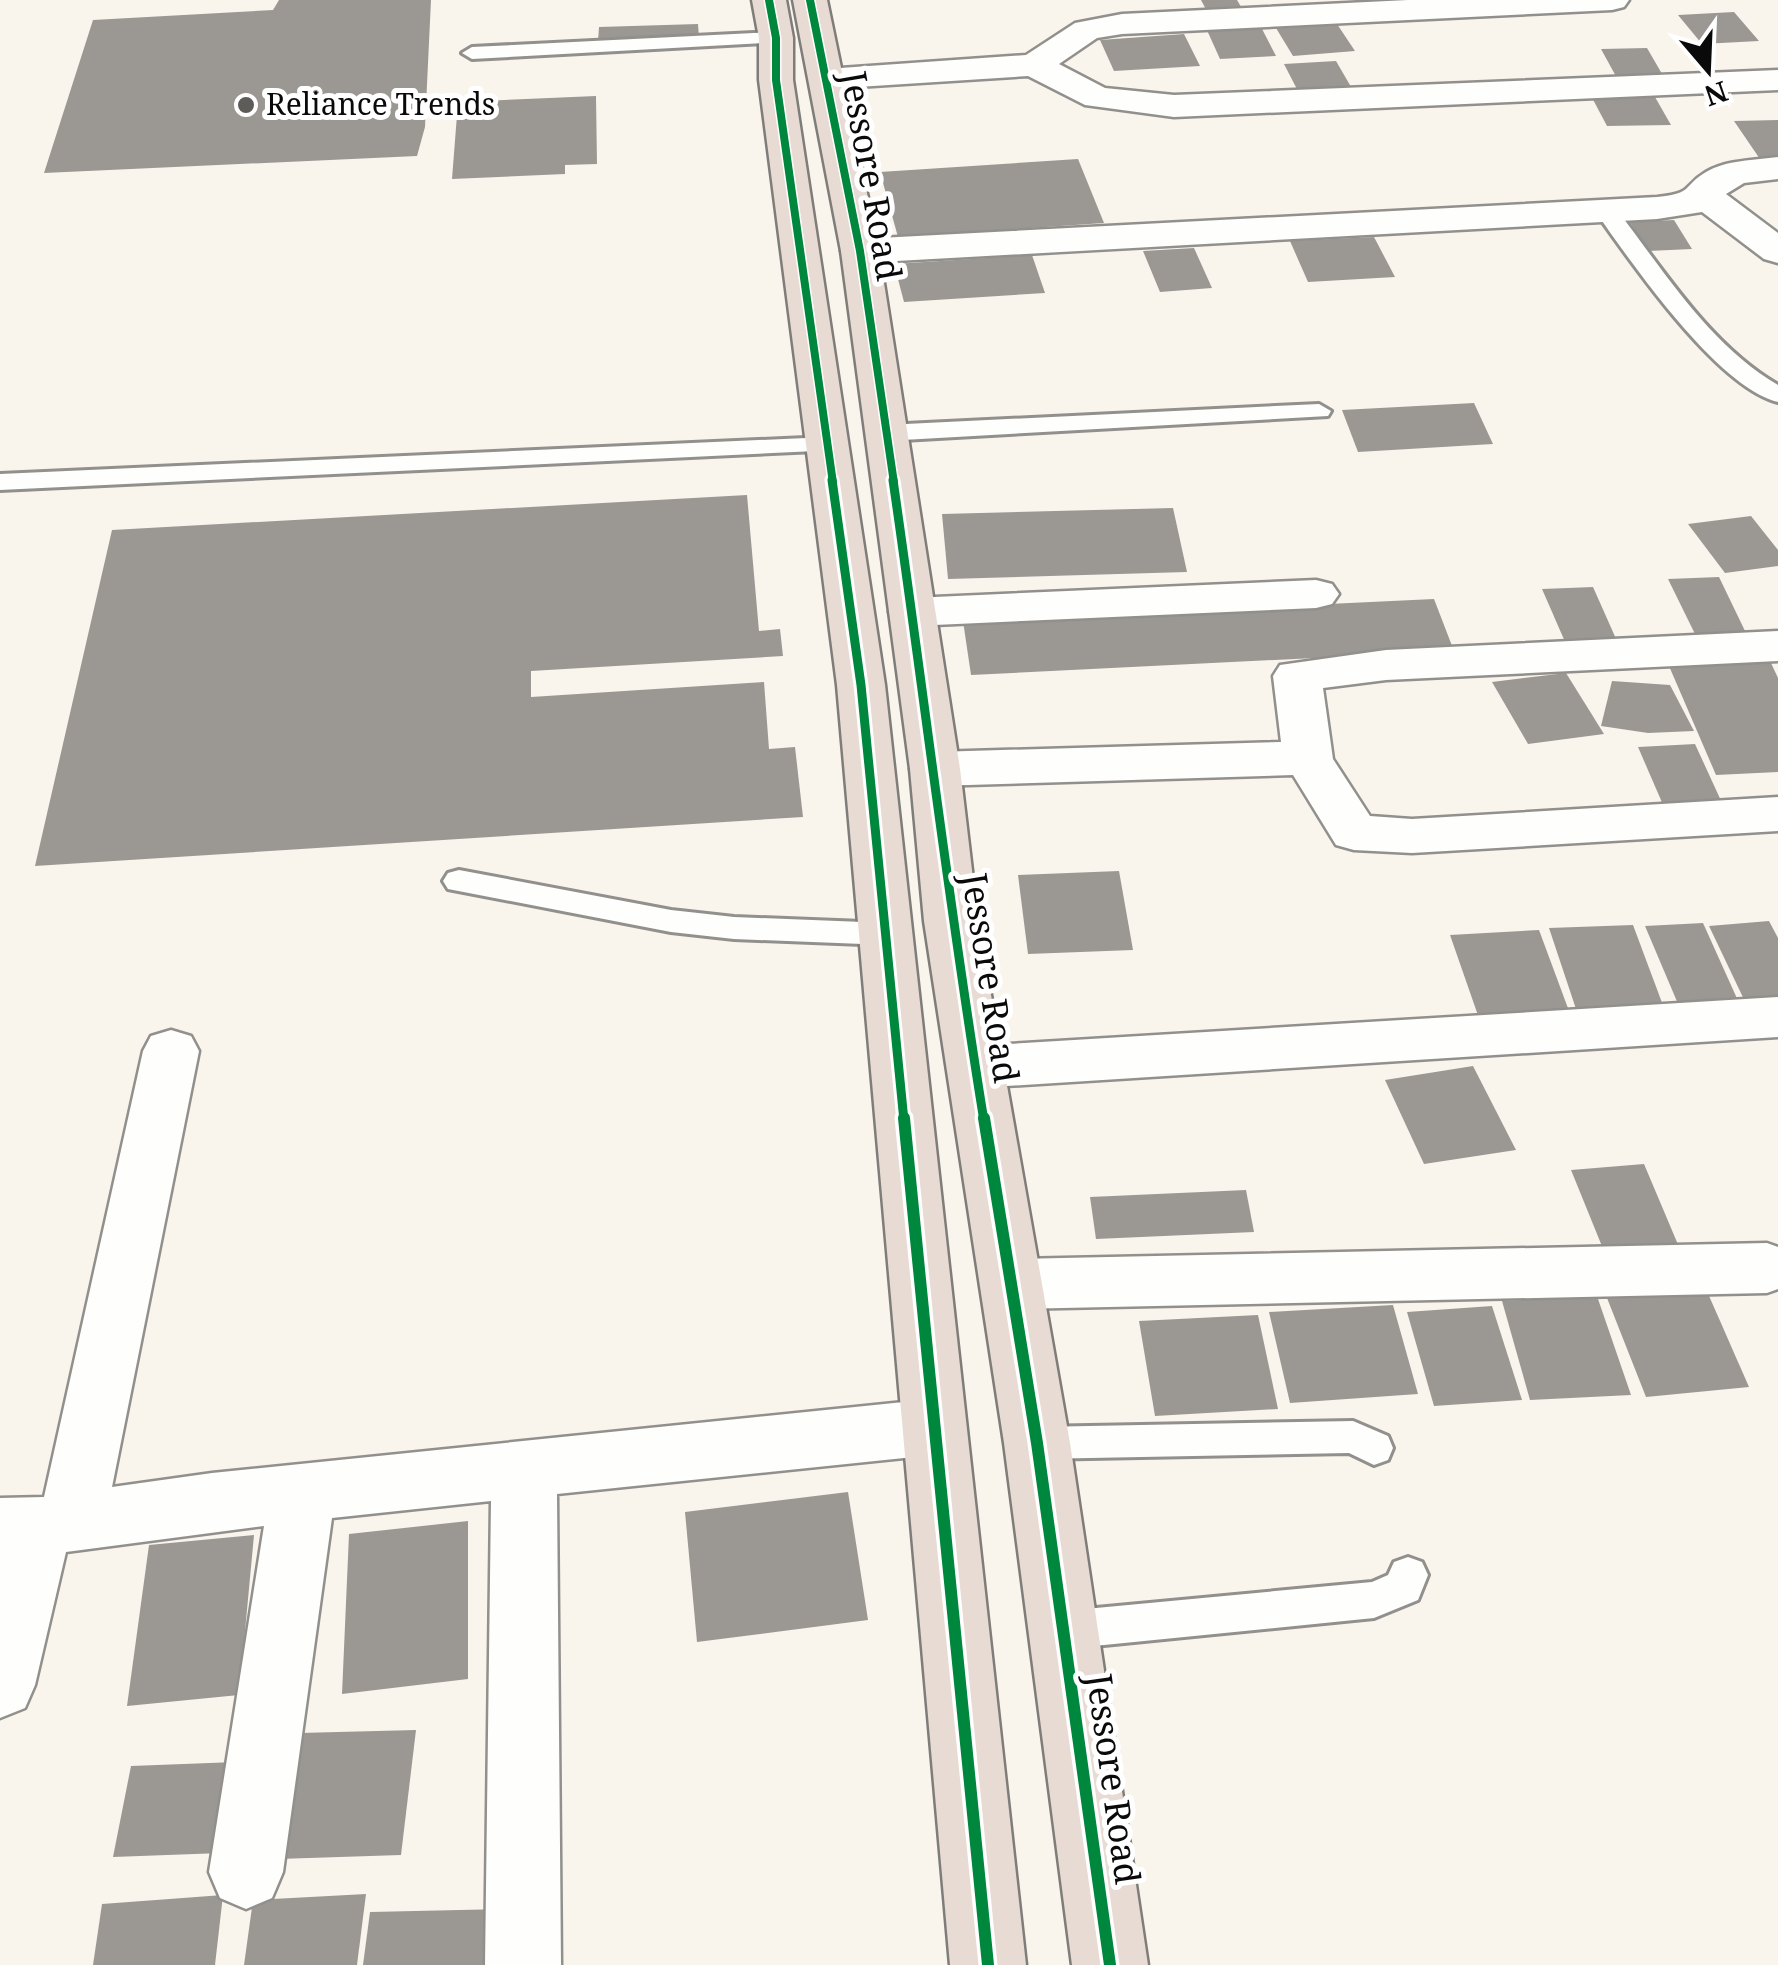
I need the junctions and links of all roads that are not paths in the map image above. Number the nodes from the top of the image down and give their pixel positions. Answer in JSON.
{"nodes":[{"id":1,"x":1612,"y":0,"type":"edge"},
{"id":2,"x":785,"y":13,"type":"edge"},
{"id":3,"x":472,"y":53,"type":"dead end"},
{"id":4,"x":1034,"y":64,"type":"junction"},
{"id":5,"x":826,"y":79,"type":"junction"},
{"id":6,"x":1778,"y":80,"type":"edge"},
{"id":7,"x":1778,"y":168,"type":"edge"},
{"id":8,"x":1705,"y":196,"type":"junction"},
{"id":9,"x":1606,"y":211,"type":"junction"},
{"id":10,"x":860,"y":251,"type":"junction"},
{"id":11,"x":1778,"y":251,"type":"edge"},
{"id":12,"x":1778,"y":395,"type":"edge"},
{"id":13,"x":1319,"y":411,"type":"dead end"},
{"id":14,"x":885,"y":433,"type":"junction"},
{"id":15,"x":828,"y":445,"type":"junction"},
{"id":16,"x":0,"y":482,"type":"edge"},
{"id":17,"x":1316,"y":594,"type":"dead end"},
{"id":18,"x":912,"y":612,"type":"junction"},
{"id":19,"x":1778,"y":646,"type":"edge"},
{"id":20,"x":1308,"y":759,"type":"junction"},
{"id":21,"x":935,"y":769,"type":"junction"},
{"id":22,"x":1778,"y":814,"type":"edge"},
{"id":23,"x":458,"y":881,"type":"dead end"},
{"id":24,"x":888,"y":934,"type":"junction"},
{"id":25,"x":1778,"y":1017,"type":"edge"},
{"id":26,"x":171,"y":1051,"type":"dead end"},
{"id":27,"x":976,"y":1067,"type":"junction"},
{"id":28,"x":1768,"y":1268,"type":"dead end"},
{"id":29,"x":1011,"y":1284,"type":"junction"},
{"id":30,"x":934,"y":1426,"type":"junction"},
{"id":31,"x":1037,"y":1443,"type":"junction"},
{"id":32,"x":1374,"y":1448,"type":"dead end"},
{"id":33,"x":524,"y":1470,"type":"junction"},
{"id":34,"x":302,"y":1494,"type":"junction"},
{"id":35,"x":37,"y":1526,"type":"edge"},
{"id":36,"x":1408,"y":1575,"type":"dead end"},
{"id":37,"x":1064,"y":1630,"type":"junction"},
{"id":38,"x":0,"y":1684,"type":"edge"},
{"id":39,"x":246,"y":1872,"type":"dead end"},
{"id":40,"x":523,"y":1965,"type":"edge"},
{"id":41,"x":988,"y":1965,"type":"edge"},
{"id":42,"x":1110,"y":1965,"type":"edge"}],
"edges":[{"from":1,"to":4,"type":"street"},
{"from":2,"to":3,"type":"lane"},
{"from":2,"to":5,"type":"highway","name":"Jessore Road"},
{"from":2,"to":15,"type":"highway"},
{"from":4,"to":5,"type":"street"},
{"from":4,"to":6,"type":"street"},
{"from":5,"to":10,"type":"highway","name":"Jessore Road"},
{"from":7,"to":8,"type":"street"},
{"from":8,"to":9,"type":"street"},
{"from":8,"to":11,"type":"street"},
{"from":9,"to":10,"type":"street"},
{"from":9,"to":12,"type":"lane"},
{"from":10,"to":14,"type":"highway","name":"Jessore Road"},
{"from":13,"to":14,"type":"lane"},
{"from":14,"to":18,"type":"highway","name":"Jessore Road"},
{"from":15,"to":16,"type":"lane"},
{"from":15,"to":24,"type":"highway"},
{"from":17,"to":18,"type":"street"},
{"from":18,"to":21,"type":"highway","name":"Jessore Road"},
{"from":19,"to":20,"type":"street"},
{"from":20,"to":21,"type":"street"},
{"from":20,"to":22,"type":"street"},
{"from":21,"to":27,"type":"highway","name":"Jessore Road"},
{"from":23,"to":24,"type":"lane"},
{"from":24,"to":30,"type":"highway"},
{"from":25,"to":27,"type":"street"},
{"from":26,"to":35,"type":"street"},
{"from":27,"to":29,"type":"highway","name":"Jessore Road"},
{"from":28,"to":29,"type":"street"},
{"from":29,"to":31,"type":"highway","name":"Jessore Road"},
{"from":30,"to":33,"type":"street"},
{"from":30,"to":41,"type":"highway"},
{"from":31,"to":32,"type":"lane"},
{"from":31,"to":37,"type":"highway","name":"Jessore Road"},
{"from":33,"to":34,"type":"street"},
{"from":33,"to":40,"type":"street"},
{"from":34,"to":35,"type":"street"},
{"from":34,"to":39,"type":"street"},
{"from":35,"to":38,"type":"street"},
{"from":36,"to":37,"type":"lane"},
{"from":37,"to":42,"type":"highway","name":"Jessore Road"}]}
